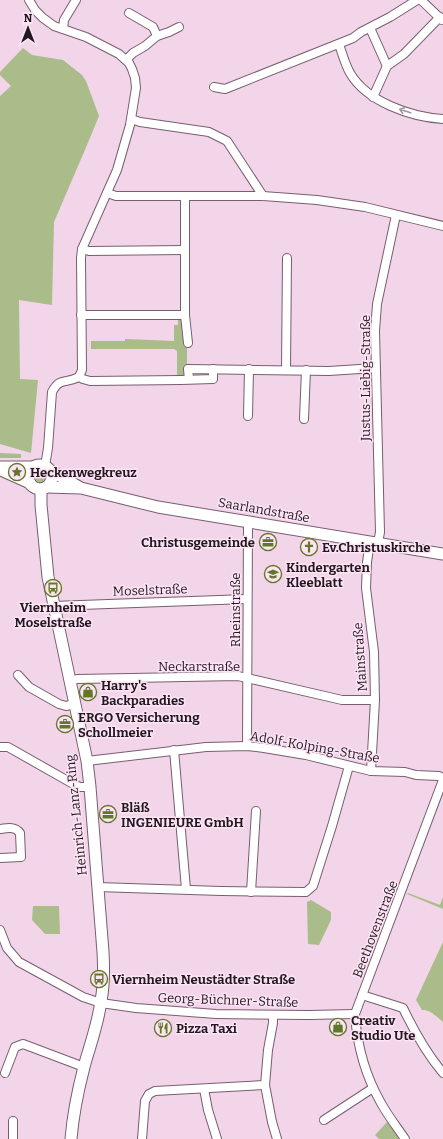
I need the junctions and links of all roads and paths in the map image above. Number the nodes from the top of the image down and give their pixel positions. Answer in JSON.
{"nodes":[{"id":1,"x":29,"y":0,"type":"edge"},
{"id":2,"x":76,"y":0,"type":"edge"},
{"id":3,"x":417,"y":0,"type":"edge"},
{"id":4,"x":421,"y":0,"type":"edge"},
{"id":5,"x":129,"y":13,"type":"dead end"},
{"id":6,"x":441,"y":18,"type":"edge"},
{"id":7,"x":178,"y":27,"type":"dead end"},
{"id":8,"x":370,"y":28,"type":"junction"},
{"id":9,"x":63,"y":29,"type":"junction"},
{"id":10,"x":157,"y":36,"type":"junction"},
{"id":11,"x":339,"y":44,"type":"junction"},
{"id":12,"x":126,"y":60,"type":"junction"},
{"id":13,"x":387,"y":66,"type":"junction"},
{"id":14,"x":214,"y":87,"type":"dead end"},
{"id":15,"x":373,"y":97,"type":"junction"},
{"id":16,"x":131,"y":119,"type":"junction"},
{"id":17,"x":443,"y":119,"type":"edge"},
{"id":18,"x":107,"y":193,"type":"junction"},
{"id":19,"x":185,"y":196,"type":"junction"},
{"id":20,"x":263,"y":196,"type":"junction"},
{"id":21,"x":396,"y":215,"type":"junction"},
{"id":22,"x":443,"y":226,"type":"edge"},
{"id":23,"x":82,"y":249,"type":"junction"},
{"id":24,"x":185,"y":250,"type":"junction"},
{"id":25,"x":287,"y":258,"type":"dead end"},
{"id":26,"x":81,"y":315,"type":"junction"},
{"id":27,"x":185,"y":315,"type":"junction"},
{"id":28,"x":188,"y":343,"type":"dead end"},
{"id":29,"x":375,"y":368,"type":"junction"},
{"id":30,"x":249,"y":369,"type":"junction"},
{"id":31,"x":286,"y":370,"type":"junction"},
{"id":32,"x":306,"y":370,"type":"junction"},
{"id":33,"x":79,"y":377,"type":"junction"},
{"id":34,"x":248,"y":416,"type":"dead end"},
{"id":35,"x":304,"y":419,"type":"dead end"},
{"id":36,"x":33,"y":467,"type":"junction"},
{"id":37,"x":0,"y":468,"type":"edge"},
{"id":38,"x":48,"y":469,"type":"junction"},
{"id":39,"x":30,"y":482,"type":"junction"},
{"id":40,"x":44,"y":488,"type":"junction"},
{"id":41,"x":81,"y":488,"type":"junction"},
{"id":42,"x":248,"y":521,"type":"junction"},
{"id":43,"x":374,"y":543,"type":"junction"},
{"id":44,"x":443,"y":554,"type":"edge"},
{"id":45,"x":247,"y":599,"type":"junction"},
{"id":46,"x":53,"y":606,"type":"junction"},
{"id":47,"x":18,"y":675,"type":"dead end"},
{"id":48,"x":247,"y":678,"type":"junction"},
{"id":49,"x":70,"y":681,"type":"junction"},
{"id":50,"x":375,"y":700,"type":"junction"},
{"id":51,"x":75,"y":704,"type":"junction"},
{"id":52,"x":246,"y":746,"type":"junction"},
{"id":53,"x":1,"y":747,"type":"dead end"},
{"id":54,"x":174,"y":750,"type":"junction"},
{"id":55,"x":87,"y":762,"type":"junction"},
{"id":56,"x":349,"y":766,"type":"junction"},
{"id":57,"x":371,"y":771,"type":"junction"},
{"id":58,"x":443,"y":779,"type":"edge"},
{"id":59,"x":90,"y":787,"type":"junction"},
{"id":60,"x":256,"y":811,"type":"dead end"},
{"id":61,"x":0,"y":829,"type":"edge"},
{"id":62,"x":0,"y":858,"type":"edge"},
{"id":63,"x":98,"y":887,"type":"junction"},
{"id":64,"x":186,"y":889,"type":"junction"},
{"id":65,"x":251,"y":892,"type":"junction"},
{"id":66,"x":0,"y":930,"type":"edge"},
{"id":67,"x":362,"y":995,"type":"junction"},
{"id":68,"x":101,"y":1003,"type":"junction"},
{"id":69,"x":355,"y":1014,"type":"junction"},
{"id":70,"x":273,"y":1015,"type":"junction"},
{"id":71,"x":84,"y":1067,"type":"junction"},
{"id":72,"x":5,"y":1072,"type":"dead end"},
{"id":73,"x":443,"y":1072,"type":"edge"},
{"id":74,"x":266,"y":1085,"type":"junction"},
{"id":75,"x":373,"y":1088,"type":"junction"},
{"id":76,"x":204,"y":1089,"type":"junction"},
{"id":77,"x":324,"y":1120,"type":"dead end"},
{"id":78,"x":13,"y":1121,"type":"dead end"},
{"id":79,"x":13,"y":1139,"type":"edge"},
{"id":80,"x":71,"y":1139,"type":"edge"},
{"id":81,"x":142,"y":1139,"type":"edge"},
{"id":82,"x":217,"y":1139,"type":"edge"},
{"id":83,"x":277,"y":1139,"type":"edge"},
{"id":84,"x":405,"y":1139,"type":"edge"}],
"edges":[{"from":1,"to":9,"type":"street"},
{"from":2,"to":9,"type":"street"},
{"from":3,"to":8,"type":"street"},
{"from":4,"to":6,"type":"street"},
{"from":5,"to":10,"type":"street"},
{"from":6,"to":13,"type":"street"},
{"from":7,"to":10,"type":"street"},
{"from":8,"to":11,"type":"street"},
{"from":8,"to":13,"type":"street"},
{"from":9,"to":12,"type":"street"},
{"from":10,"to":12,"type":"street"},
{"from":11,"to":14,"type":"street"},
{"from":11,"to":15,"type":"street"},
{"from":12,"to":16,"type":"street"},
{"from":13,"to":15,"type":"street"},
{"from":17,"to":15,"type":"street","one_way":true},
{"from":16,"to":18,"type":"street"},
{"from":16,"to":20,"type":"street"},
{"from":18,"to":19,"type":"street"},
{"from":18,"to":23,"type":"street"},
{"from":19,"to":20,"type":"street"},
{"from":19,"to":24,"type":"street"},
{"from":20,"to":21,"type":"street"},
{"from":21,"to":22,"type":"street"},
{"from":21,"to":29,"type":"street","name":"Justus-Liebig-Straße"},
{"from":23,"to":24,"type":"street"},
{"from":23,"to":26,"type":"street"},
{"from":24,"to":27,"type":"street"},
{"from":25,"to":31,"type":"street"},
{"from":26,"to":27,"type":"street"},
{"from":26,"to":33,"type":"street"},
{"from":27,"to":28,"type":"street"},
{"from":29,"to":32,"type":"street"},
{"from":29,"to":43,"type":"street","name":"Justus-Liebig-Straße"},
{"from":30,"to":31,"type":"street"},
{"from":30,"to":33,"type":"street"},
{"from":30,"to":34,"type":"street"},
{"from":31,"to":32,"type":"street"},
{"from":32,"to":35,"type":"street"},
{"from":33,"to":38,"type":"street"},
{"from":36,"to":37,"type":"street"},
{"from":36,"to":38,"type":"street"},
{"from":36,"to":39,"type":"street"},
{"from":37,"to":39,"type":"street"},
{"from":38,"to":40,"type":"street"},
{"from":38,"to":41,"type":"street","name":"Saarlandstraße"},
{"from":39,"to":40,"type":"street"},
{"from":40,"to":41,"type":"street","name":"Saarlandstraße"},
{"from":40,"to":46,"type":"street","name":"Heinrich-Lanz-Ring"},
{"from":41,"to":42,"type":"street","name":"Saarlandstraße"},
{"from":42,"to":43,"type":"street","name":"Saarlandstraße"},
{"from":42,"to":45,"type":"street","name":"Rheinstraße"},
{"from":43,"to":44,"type":"street","name":"Saarlandstraße"},
{"from":43,"to":50,"type":"street","name":"Mainstraße"},
{"from":45,"to":46,"type":"street","name":"Moselstraße"},
{"from":45,"to":48,"type":"street","name":"Rheinstraße"},
{"from":46,"to":49,"type":"street","name":"Heinrich-Lanz-Ring"},
{"from":47,"to":51,"type":"street"},
{"from":48,"to":49,"type":"street","name":"Neckarstraße"},
{"from":48,"to":50,"type":"street","name":"Neckarstraße"},
{"from":48,"to":52,"type":"street","name":"Rheinstraße"},
{"from":49,"to":51,"type":"street","name":"Heinrich-Lanz-Ring"},
{"from":50,"to":57,"type":"street","name":"Mainstraße"},
{"from":51,"to":55,"type":"street","name":"Heinrich-Lanz-Ring"},
{"from":52,"to":54,"type":"street","name":"Adolf-Kolping-Straße"},
{"from":52,"to":56,"type":"street","name":"Adolf-Kolping-Straße"},
{"from":53,"to":59,"type":"street"},
{"from":54,"to":55,"type":"street","name":"Adolf-Kolping-Straße"},
{"from":54,"to":64,"type":"street"},
{"from":55,"to":59,"type":"street","name":"Heinrich-Lanz-Ring"},
{"from":56,"to":57,"type":"street","name":"Adolf-Kolping-Straße"},
{"from":56,"to":65,"type":"street"},
{"from":57,"to":58,"type":"street","name":"Adolf-Kolping-Straße"},
{"from":58,"to":67,"type":"street","name":"Beethovenstraße"},
{"from":59,"to":63,"type":"street","name":"Heinrich-Lanz-Ring"},
{"from":60,"to":65,"type":"street"},
{"from":61,"to":62,"type":"street"},
{"from":63,"to":64,"type":"street"},
{"from":63,"to":68,"type":"street","name":"Heinrich-Lanz-Ring"},
{"from":64,"to":65,"type":"street"},
{"from":66,"to":68,"type":"street","name":"Georg-Büchner-Straße"},
{"from":67,"to":69,"type":"street","name":"Beethovenstraße"},
{"from":67,"to":73,"type":"street"},
{"from":68,"to":70,"type":"street","name":"Georg-Büchner-Straße"},
{"from":68,"to":71,"type":"street","name":"Heinrich-Lanz-Ring"},
{"from":69,"to":70,"type":"street","name":"Georg-Büchner-Straße"},
{"from":69,"to":75,"type":"street","name":"Beethovenstraße"},
{"from":70,"to":74,"type":"street"},
{"from":71,"to":72,"type":"street"},
{"from":71,"to":80,"type":"street","name":"Heinrich-Lanz-Ring"},
{"from":74,"to":76,"type":"street"},
{"from":74,"to":83,"type":"street"},
{"from":75,"to":77,"type":"street"},
{"from":75,"to":84,"type":"street","name":"Beethovenstraße"},
{"from":76,"to":81,"type":"street"},
{"from":76,"to":82,"type":"street"},
{"from":78,"to":79,"type":"street"}]}
